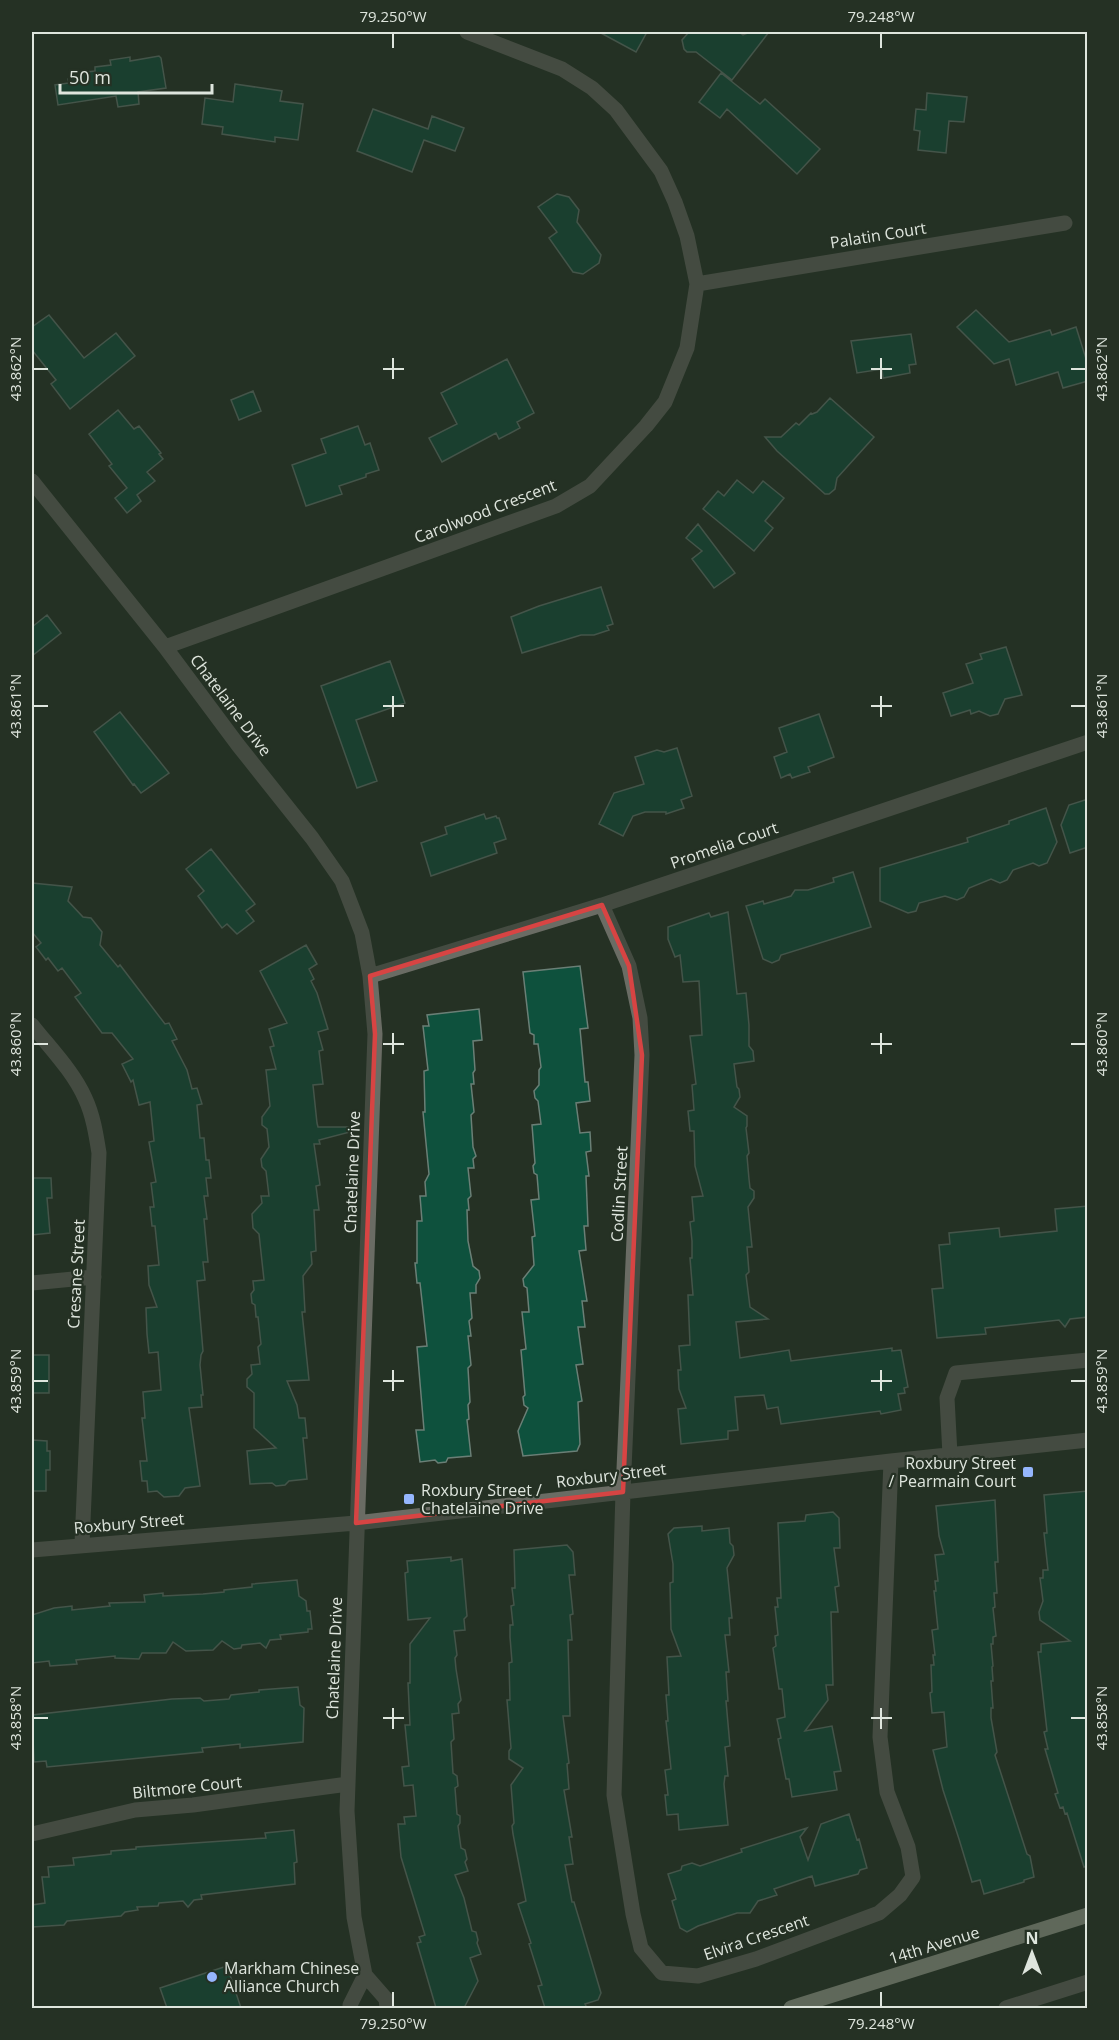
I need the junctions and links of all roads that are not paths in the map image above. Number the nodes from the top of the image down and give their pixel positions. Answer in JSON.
{"nodes":[{"id":1,"x":467,"y":32,"type":"edge"},
{"id":2,"x":1065,"y":223,"type":"dead end"},
{"id":3,"x":698,"y":284,"type":"junction"},
{"id":4,"x":32,"y":481,"type":"edge"},
{"id":5,"x":165,"y":647,"type":"junction"},
{"id":6,"x":1088,"y":742,"type":"edge"},
{"id":7,"x":603,"y":905,"type":"junction"},
{"id":8,"x":370,"y":976,"type":"junction"},
{"id":9,"x":32,"y":1026,"type":"edge"},
{"id":10,"x":94,"y":1277,"type":"junction"},
{"id":11,"x":32,"y":1283,"type":"edge"},
{"id":12,"x":1088,"y":1360,"type":"edge"},
{"id":13,"x":1088,"y":1440,"type":"edge"},
{"id":14,"x":950,"y":1455,"type":"junction"},
{"id":15,"x":891,"y":1461,"type":"junction"},
{"id":16,"x":623,"y":1492,"type":"junction"},
{"id":17,"x":356,"y":1523,"type":"junction"},
{"id":18,"x":82,"y":1544,"type":"junction"},
{"id":19,"x":32,"y":1550,"type":"edge"},
{"id":20,"x":348,"y":1784,"type":"junction"},
{"id":21,"x":32,"y":1834,"type":"edge"},
{"id":22,"x":1088,"y":1915,"type":"edge"},
{"id":23,"x":365,"y":1975,"type":"junction"},
{"id":24,"x":1088,"y":1982,"type":"edge"},
{"id":25,"x":351,"y":2008,"type":"edge"},
{"id":26,"x":387,"y":2008,"type":"edge"},
{"id":27,"x":790,"y":2008,"type":"edge"},
{"id":28,"x":1006,"y":2008,"type":"edge"}],
"edges":[{"from":1,"to":3,"type":"street","name":"Carolwood Crescent"},
{"from":2,"to":3,"type":"street","name":"Palatin Court"},
{"from":3,"to":5,"type":"street","name":"Carolwood Crescent"},
{"from":4,"to":5,"type":"street","name":"Chatelaine Drive"},
{"from":5,"to":8,"type":"street","name":"Chatelaine Drive"},
{"from":6,"to":7,"type":"street","name":"Promelia Court"},
{"from":7,"to":8,"type":"street","name":"Promelia Court"},
{"from":7,"to":16,"type":"street","name":"Codlin Street"},
{"from":8,"to":17,"type":"street","name":"Chatelaine Drive"},
{"from":9,"to":10,"type":"street","name":"Cresane Street"},
{"from":10,"to":11,"type":"street"},
{"from":10,"to":18,"type":"street","name":"Cresane Street"},
{"from":12,"to":14,"type":"street"},
{"from":13,"to":14,"type":"street","name":"Roxbury Street"},
{"from":14,"to":15,"type":"street","name":"Roxbury Street"},
{"from":15,"to":16,"type":"street","name":"Roxbury Street"},
{"from":15,"to":16,"type":"street","name":"Elvira Crescent"},
{"from":16,"to":17,"type":"street","name":"Roxbury Street"},
{"from":17,"to":18,"type":"street","name":"Roxbury Street"},
{"from":17,"to":20,"type":"street","name":"Chatelaine Drive"},
{"from":18,"to":19,"type":"street","name":"Roxbury Street"},
{"from":20,"to":21,"type":"street","name":"Biltmore Court"},
{"from":20,"to":23,"type":"street","name":"Chatelaine Drive"},
{"from":22,"to":27,"type":"main road","name":"14th Avenue"},
{"from":23,"to":25,"type":"street"},
{"from":23,"to":26,"type":"street"},
{"from":24,"to":28,"type":"street"}]}
